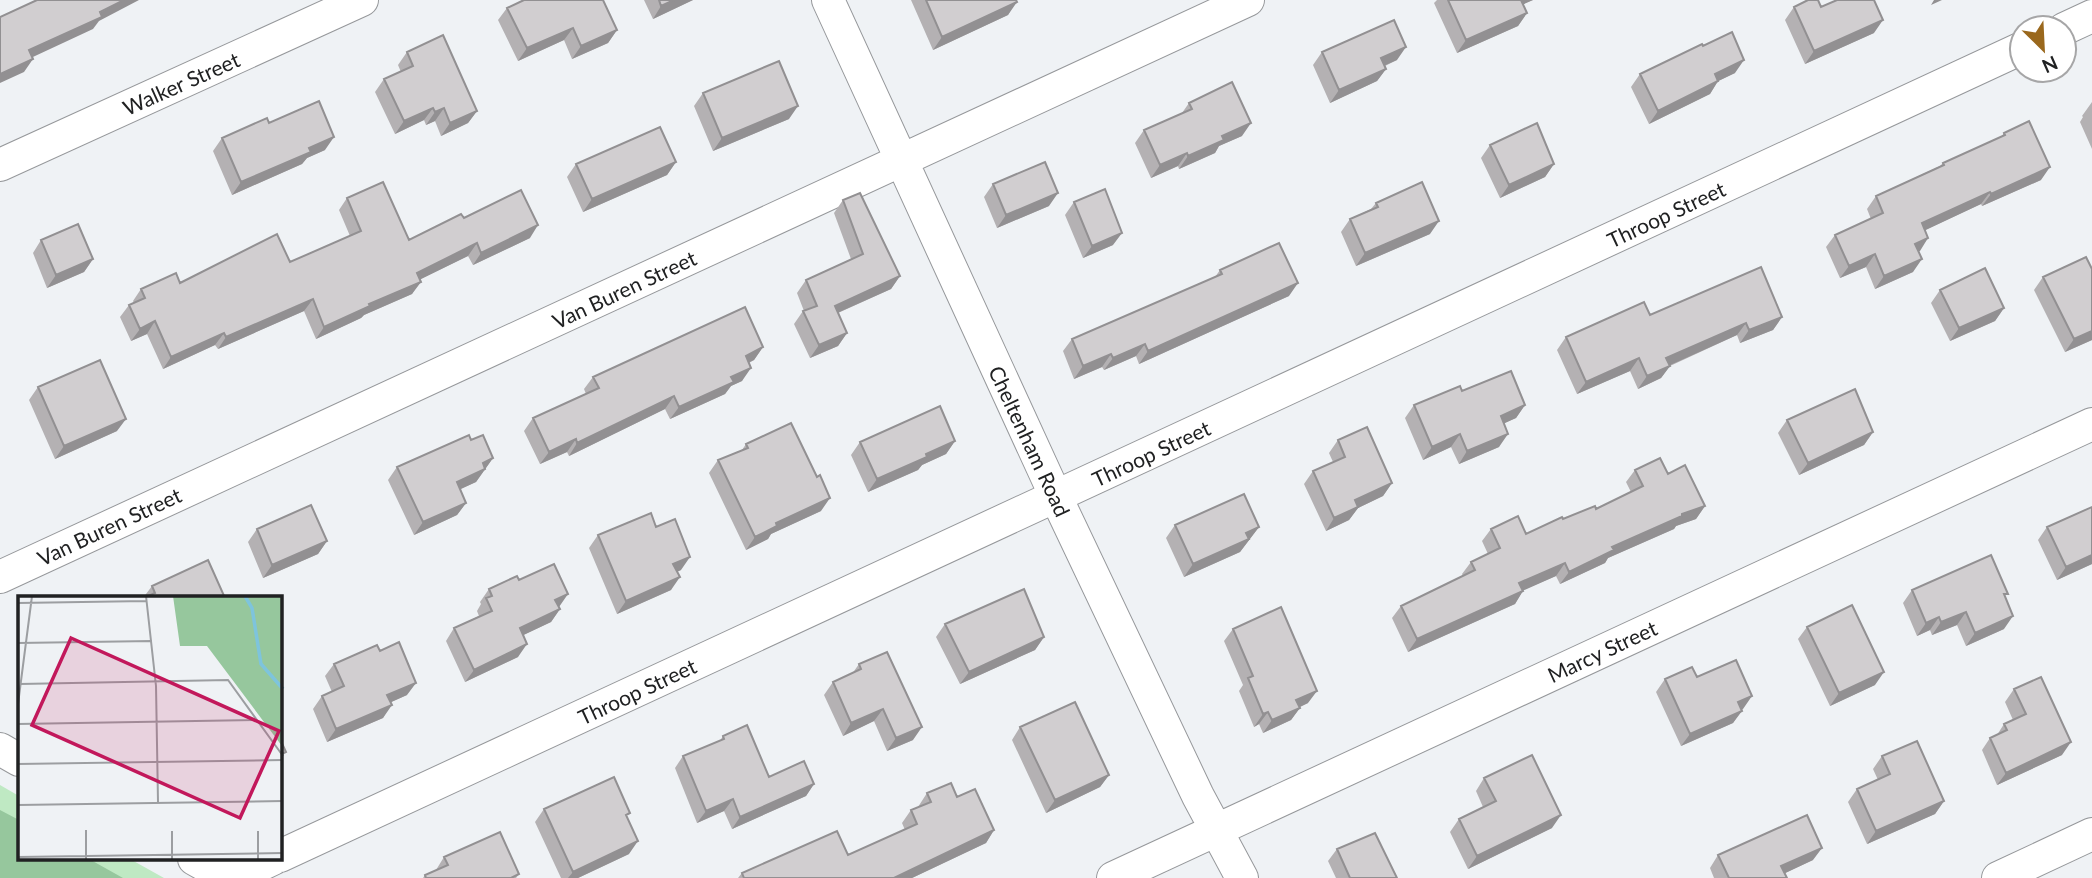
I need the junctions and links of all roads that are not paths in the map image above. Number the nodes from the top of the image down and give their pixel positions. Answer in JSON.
{"nodes":[{"id":1,"x":362,"y":0,"type":"edge"},
{"id":2,"x":828,"y":0,"type":"edge"},
{"id":3,"x":1248,"y":0,"type":"edge"},
{"id":4,"x":2008,"y":55,"type":"edge"},
{"id":5,"x":900,"y":161,"type":"junction"},
{"id":6,"x":0,"y":165,"type":"edge"},
{"id":7,"x":2092,"y":424,"type":"edge"},
{"id":8,"x":1056,"y":497,"type":"junction"},
{"id":9,"x":0,"y":577,"type":"edge"},
{"id":10,"x":0,"y":749,"type":"edge"},
{"id":11,"x":18,"y":759,"type":"edge"},
{"id":12,"x":1216,"y":830,"type":"junction"},
{"id":13,"x":2092,"y":834,"type":"edge"},
{"id":14,"x":282,"y":855,"type":"edge"},
{"id":15,"x":196,"y":860,"type":"edge"},
{"id":16,"x":271,"y":860,"type":"edge"},
{"id":17,"x":231,"y":878,"type":"edge"},
{"id":18,"x":1112,"y":878,"type":"edge"},
{"id":19,"x":1242,"y":878,"type":"edge"},
{"id":20,"x":1998,"y":878,"type":"edge"}],
"edges":[{"from":1,"to":6,"type":"street","name":"Walker Street"},
{"from":2,"to":5,"type":"street","name":"Cheltenham Road"},
{"from":3,"to":5,"type":"street","name":"Van Buren Street"},
{"from":4,"to":8,"type":"street","name":"Throop Street"},
{"from":5,"to":8,"type":"street","name":"Cheltenham Road"},
{"from":5,"to":9,"type":"street","name":"Van Buren Street"},
{"from":7,"to":12,"type":"street","name":"Marcy Street"},
{"from":8,"to":12,"type":"street","name":"Cheltenham Road"},
{"from":8,"to":14,"type":"street","name":"Throop Street"},
{"from":10,"to":11,"type":"street"},
{"from":12,"to":18,"type":"street","name":"Marcy Street"},
{"from":12,"to":19,"type":"street","name":"Cheltenham Road"},
{"from":13,"to":20,"type":"street"},
{"from":15,"to":17,"type":"street"},
{"from":16,"to":17,"type":"street"}]}
